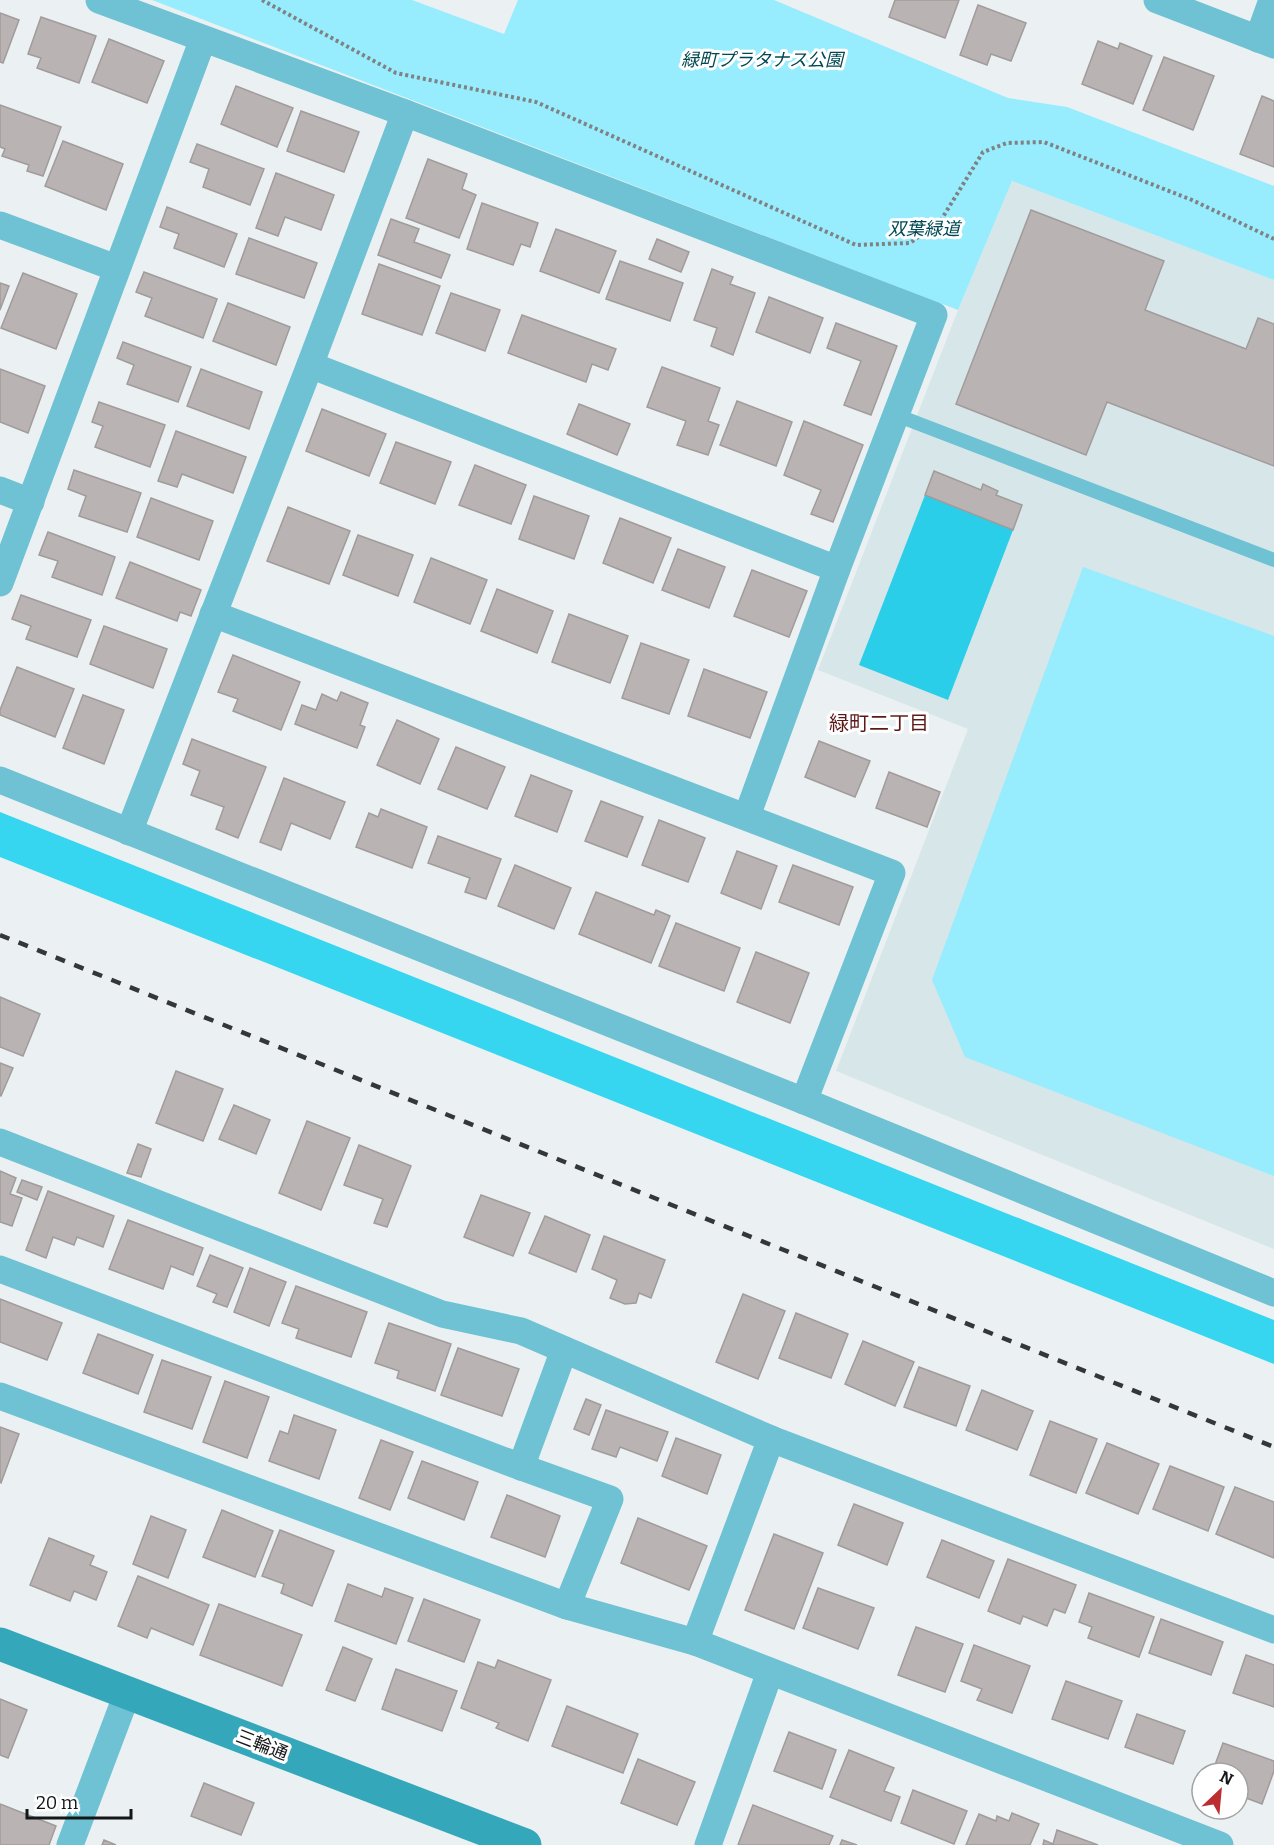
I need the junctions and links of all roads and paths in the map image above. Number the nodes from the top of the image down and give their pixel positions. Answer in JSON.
{"nodes":[{"id":1,"x":99,"y":0,"type":"edge"},
{"id":2,"x":262,"y":0,"type":"edge"},
{"id":3,"x":1157,"y":0,"type":"edge"},
{"id":4,"x":1272,"y":0,"type":"edge"},
{"id":5,"x":203,"y":39,"type":"junction"},
{"id":6,"x":1266,"y":42,"type":"edge"},
{"id":7,"x":405,"y":113,"type":"junction"},
{"id":8,"x":0,"y":225,"type":"edge"},
{"id":9,"x":1274,"y":239,"type":"edge"},
{"id":10,"x":116,"y":268,"type":"junction"},
{"id":11,"x":310,"y":365,"type":"junction"},
{"id":12,"x":896,"y":415,"type":"junction"},
{"id":13,"x":0,"y":490,"type":"edge"},
{"id":14,"x":31,"y":502,"type":"junction"},
{"id":15,"x":1274,"y":560,"type":"edge"},
{"id":16,"x":837,"y":568,"type":"junction"},
{"id":17,"x":0,"y":583,"type":"edge"},
{"id":18,"x":213,"y":614,"type":"junction"},
{"id":19,"x":0,"y":780,"type":"edge"},
{"id":20,"x":747,"y":816,"type":"junction"},
{"id":21,"x":129,"y":832,"type":"junction"},
{"id":22,"x":804,"y":1101,"type":"junction"},
{"id":23,"x":0,"y":1142,"type":"edge"},
{"id":24,"x":0,"y":1269,"type":"edge"},
{"id":25,"x":1274,"y":1293,"type":"edge"},
{"id":26,"x":564,"y":1350,"type":"junction"},
{"id":27,"x":0,"y":1396,"type":"edge"},
{"id":28,"x":771,"y":1439,"type":"junction"},
{"id":29,"x":521,"y":1467,"type":"junction"},
{"id":30,"x":567,"y":1606,"type":"junction"},
{"id":31,"x":1274,"y":1630,"type":"edge"},
{"id":32,"x":695,"y":1642,"type":"junction"},
{"id":33,"x":0,"y":1644,"type":"edge"},
{"id":34,"x":770,"y":1672,"type":"junction"},
{"id":35,"x":127,"y":1694,"type":"junction"},
{"id":36,"x":70,"y":1845,"type":"edge"},
{"id":37,"x":525,"y":1845,"type":"edge"},
{"id":38,"x":708,"y":1845,"type":"edge"},
{"id":39,"x":1220,"y":1845,"type":"edge"}],
"edges":[{"from":1,"to":5,"type":"street"},
{"from":2,"to":9,"type":"path"},
{"from":3,"to":6,"type":"street"},
{"from":4,"to":6,"type":"street"},
{"from":5,"to":7,"type":"street"},
{"from":5,"to":10,"type":"street"},
{"from":7,"to":11,"type":"street"},
{"from":7,"to":12,"type":"street"},
{"from":8,"to":10,"type":"street"},
{"from":10,"to":14,"type":"street"},
{"from":11,"to":16,"type":"street"},
{"from":11,"to":18,"type":"street"},
{"from":12,"to":15,"type":"lane"},
{"from":12,"to":16,"type":"street"},
{"from":13,"to":14,"type":"street"},
{"from":14,"to":17,"type":"street"},
{"from":16,"to":20,"type":"street"},
{"from":18,"to":20,"type":"street"},
{"from":18,"to":21,"type":"street"},
{"from":19,"to":21,"type":"street"},
{"from":20,"to":22,"type":"street"},
{"from":21,"to":22,"type":"street"},
{"from":22,"to":25,"type":"street"},
{"from":23,"to":26,"type":"street"},
{"from":24,"to":29,"type":"street"},
{"from":26,"to":28,"type":"street"},
{"from":26,"to":29,"type":"street"},
{"from":27,"to":30,"type":"street"},
{"from":28,"to":31,"type":"street"},
{"from":28,"to":32,"type":"street"},
{"from":29,"to":30,"type":"street"},
{"from":30,"to":32,"type":"street"},
{"from":32,"to":34,"type":"street"},
{"from":33,"to":35,"type":"street","name":"三輪通"},
{"from":34,"to":38,"type":"street"},
{"from":34,"to":39,"type":"street"},
{"from":35,"to":36,"type":"street"},
{"from":35,"to":37,"type":"street","name":"三輪通"}]}
